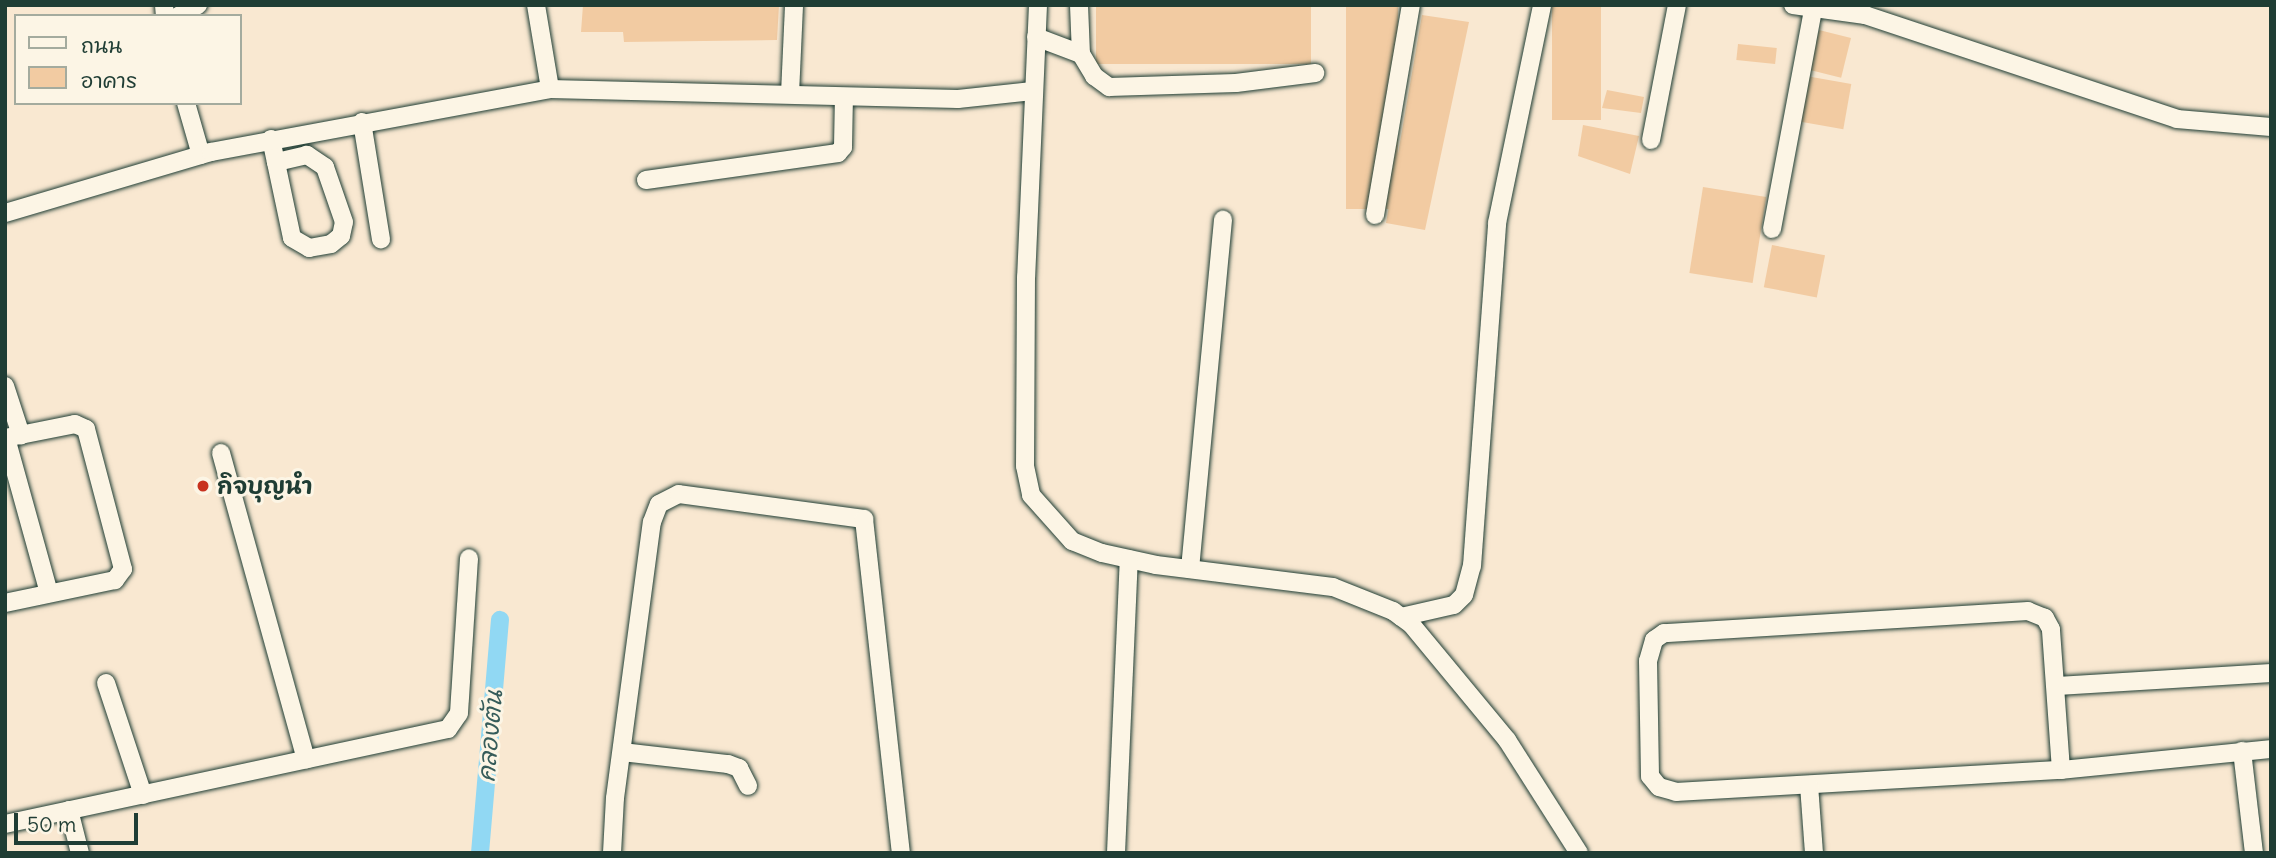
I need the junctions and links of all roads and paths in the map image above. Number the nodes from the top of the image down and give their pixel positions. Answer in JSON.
{"nodes":[{"id":1,"x":198,"y":5,"type":"edge"},
{"id":2,"x":536,"y":5,"type":"edge"},
{"id":3,"x":794,"y":5,"type":"edge"},
{"id":4,"x":1038,"y":5,"type":"edge"},
{"id":5,"x":1079,"y":5,"type":"edge"},
{"id":6,"x":1410,"y":5,"type":"edge"},
{"id":7,"x":1542,"y":5,"type":"edge"},
{"id":8,"x":1676,"y":5,"type":"edge"},
{"id":9,"x":1793,"y":5,"type":"edge"},
{"id":10,"x":1814,"y":7,"type":"edge"},
{"id":11,"x":182,"y":14,"type":"edge"},
{"id":12,"x":1036,"y":37,"type":"junction"},
{"id":13,"x":1081,"y":54,"type":"junction"},
{"id":14,"x":1315,"y":73,"type":"dead end"},
{"id":15,"x":541,"y":90,"type":"junction"},
{"id":16,"x":1033,"y":90,"type":"junction"},
{"id":17,"x":790,"y":94,"type":"junction"},
{"id":18,"x":844,"y":97,"type":"junction"},
{"id":19,"x":187,"y":105,"type":"edge"},
{"id":20,"x":362,"y":122,"type":"junction"},
{"id":21,"x":2271,"y":127,"type":"edge"},
{"id":22,"x":271,"y":139,"type":"junction"},
{"id":23,"x":1651,"y":140,"type":"dead end"},
{"id":24,"x":201,"y":155,"type":"junction"},
{"id":25,"x":276,"y":162,"type":"junction"},
{"id":26,"x":646,"y":180,"type":"dead end"},
{"id":27,"x":5,"y":213,"type":"edge"},
{"id":28,"x":1375,"y":215,"type":"dead end"},
{"id":29,"x":1223,"y":220,"type":"dead end"},
{"id":30,"x":1772,"y":229,"type":"dead end"},
{"id":31,"x":382,"y":239,"type":"dead end"},
{"id":32,"x":5,"y":386,"type":"edge"},
{"id":33,"x":11,"y":437,"type":"edge"},
{"id":34,"x":221,"y":453,"type":"dead end"},
{"id":35,"x":468,"y":558,"type":"dead end"},
{"id":36,"x":1129,"y":559,"type":"junction"},
{"id":37,"x":1190,"y":569,"type":"junction"},
{"id":38,"x":49,"y":593,"type":"junction"},
{"id":39,"x":5,"y":603,"type":"edge"},
{"id":40,"x":1401,"y":617,"type":"junction"},
{"id":41,"x":2271,"y":673,"type":"edge"},
{"id":42,"x":106,"y":682,"type":"dead end"},
{"id":43,"x":2059,"y":686,"type":"junction"},
{"id":44,"x":2271,"y":749,"type":"edge"},
{"id":45,"x":2242,"y":751,"type":"junction"},
{"id":46,"x":622,"y":752,"type":"junction"},
{"id":47,"x":306,"y":760,"type":"junction"},
{"id":48,"x":2062,"y":770,"type":"junction"},
{"id":49,"x":1808,"y":785,"type":"junction"},
{"id":50,"x":748,"y":786,"type":"dead end"},
{"id":51,"x":143,"y":795,"type":"junction"},
{"id":52,"x":69,"y":810,"type":"junction"},
{"id":53,"x":5,"y":824,"type":"edge"},
{"id":54,"x":80,"y":853,"type":"edge"},
{"id":55,"x":612,"y":853,"type":"edge"},
{"id":56,"x":901,"y":853,"type":"edge"},
{"id":57,"x":1116,"y":853,"type":"edge"},
{"id":58,"x":1579,"y":853,"type":"edge"},
{"id":59,"x":1814,"y":853,"type":"edge"},
{"id":60,"x":2254,"y":853,"type":"edge"}],
"edges":[{"from":1,"to":11,"type":"street"},
{"from":2,"to":15,"type":"street"},
{"from":3,"to":17,"type":"street"},
{"from":4,"to":12,"type":"street"},
{"from":5,"to":13,"type":"street"},
{"from":6,"to":28,"type":"street"},
{"from":7,"to":40,"type":"street"},
{"from":8,"to":23,"type":"street"},
{"from":9,"to":10,"type":"street"},
{"from":10,"to":21,"type":"street"},
{"from":10,"to":30,"type":"street"},
{"from":12,"to":13,"type":"street"},
{"from":12,"to":16,"type":"street"},
{"from":13,"to":14,"type":"street"},
{"from":15,"to":17,"type":"street"},
{"from":15,"to":20,"type":"street"},
{"from":16,"to":18,"type":"street"},
{"from":16,"to":36,"type":"street"},
{"from":17,"to":18,"type":"street"},
{"from":18,"to":26,"type":"street"},
{"from":19,"to":24,"type":"street"},
{"from":20,"to":22,"type":"street"},
{"from":20,"to":31,"type":"street"},
{"from":22,"to":24,"type":"street"},
{"from":22,"to":25,"type":"street"},
{"from":24,"to":27,"type":"street"},
{"from":25,"to":25,"type":"street"},
{"from":29,"to":37,"type":"street"},
{"from":32,"to":33,"type":"street"},
{"from":33,"to":38,"type":"street"},
{"from":33,"to":38,"type":"street"},
{"from":34,"to":47,"type":"street"},
{"from":35,"to":47,"type":"street"},
{"from":36,"to":37,"type":"street"},
{"from":36,"to":57,"type":"street"},
{"from":37,"to":40,"type":"street"},
{"from":38,"to":39,"type":"street"},
{"from":40,"to":58,"type":"street"},
{"from":41,"to":43,"type":"street"},
{"from":42,"to":51,"type":"street"},
{"from":43,"to":48,"type":"street"},
{"from":43,"to":49,"type":"street"},
{"from":44,"to":45,"type":"street"},
{"from":45,"to":48,"type":"street"},
{"from":45,"to":60,"type":"street"},
{"from":46,"to":50,"type":"street"},
{"from":46,"to":55,"type":"street"},
{"from":46,"to":56,"type":"street"},
{"from":47,"to":51,"type":"street"},
{"from":48,"to":49,"type":"street"},
{"from":49,"to":59,"type":"street"},
{"from":51,"to":52,"type":"street"},
{"from":52,"to":53,"type":"street"},
{"from":52,"to":54,"type":"street"}]}
